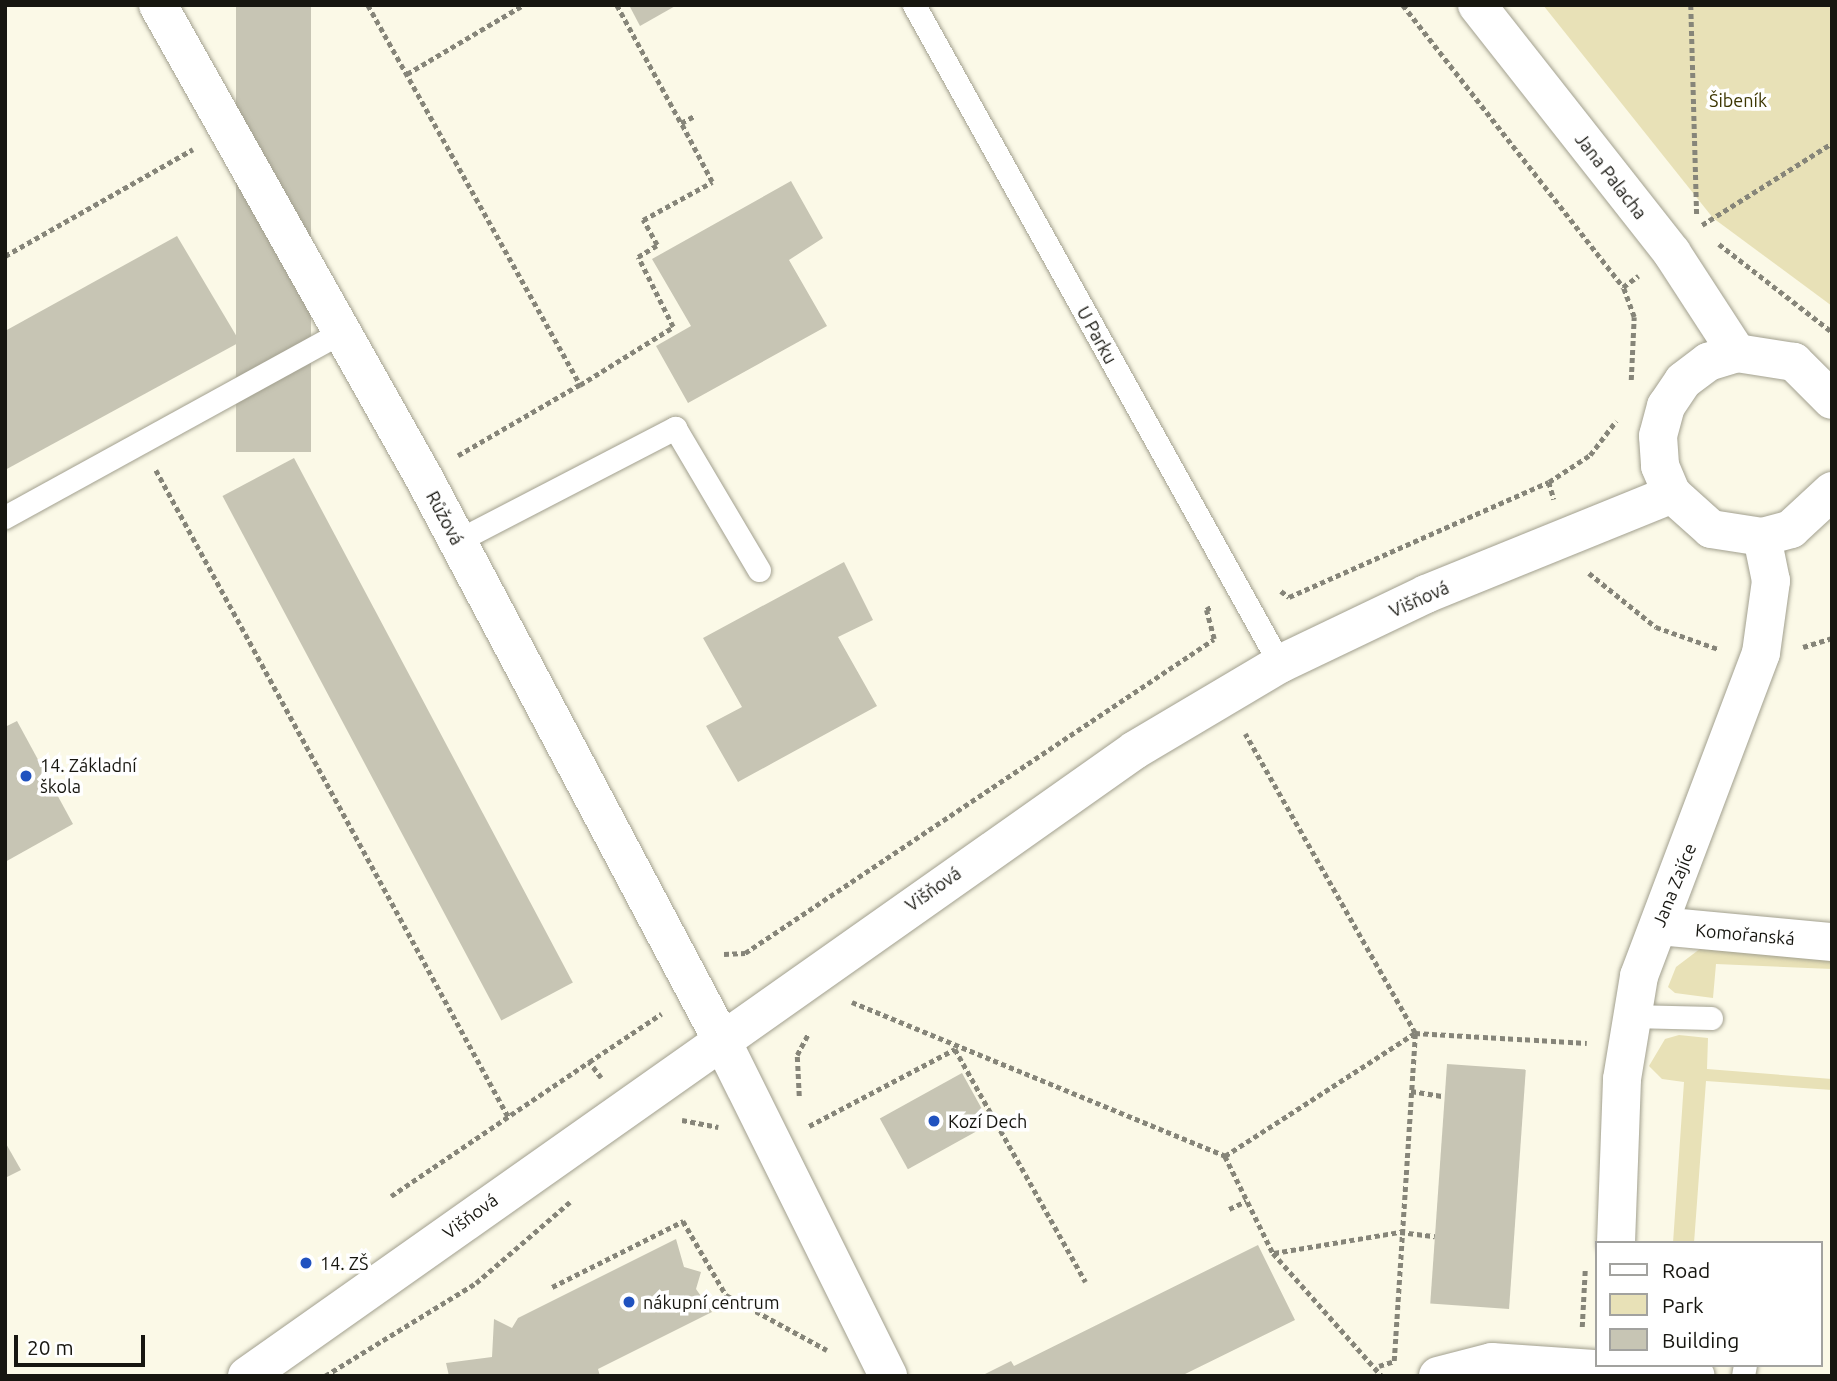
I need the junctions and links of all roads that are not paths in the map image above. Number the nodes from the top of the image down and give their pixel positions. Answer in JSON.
{"nodes":[{"id":1,"x":158,"y":5,"type":"edge"},
{"id":2,"x":914,"y":5,"type":"edge"},
{"id":3,"x":1477,"y":5,"type":"edge"},
{"id":4,"x":342,"y":332,"type":"junction"},
{"id":5,"x":1737,"y":353,"type":"junction"},
{"id":6,"x":1832,"y":400,"type":"edge"},
{"id":7,"x":1832,"y":491,"type":"edge"},
{"id":8,"x":1672,"y":494,"type":"junction"},
{"id":9,"x":5,"y":517,"type":"edge"},
{"id":10,"x":1762,"y":537,"type":"junction"},
{"id":11,"x":457,"y":541,"type":"junction"},
{"id":12,"x":759,"y":570,"type":"dead end"},
{"id":13,"x":1280,"y":664,"type":"junction"},
{"id":14,"x":1658,"y":926,"type":"junction"},
{"id":15,"x":1832,"y":942,"type":"edge"},
{"id":16,"x":1632,"y":1016,"type":"junction"},
{"id":17,"x":1711,"y":1018,"type":"dead end"},
{"id":18,"x":720,"y":1037,"type":"junction"},
{"id":19,"x":1602,"y":1241,"type":"edge"},
{"id":20,"x":1596,"y":1366,"type":"edge"},
{"id":21,"x":1422,"y":1367,"type":"edge"},
{"id":22,"x":1611,"y":1367,"type":"edge"},
{"id":23,"x":247,"y":1376,"type":"edge"},
{"id":24,"x":888,"y":1376,"type":"edge"},
{"id":25,"x":1696,"y":1376,"type":"edge"}],
"edges":[{"from":1,"to":4,"type":"street","name":"Růžová"},
{"from":2,"to":13,"type":"lane","name":"U Parku"},
{"from":3,"to":5,"type":"street","name":"Jana Palacha"},
{"from":4,"to":9,"type":"lane"},
{"from":4,"to":11,"type":"street","name":"Růžová"},
{"from":5,"to":6,"type":"street"},
{"from":5,"to":8,"type":"street"},
{"from":7,"to":10,"type":"street"},
{"from":8,"to":10,"type":"street"},
{"from":8,"to":13,"type":"street","name":"Višňová"},
{"from":10,"to":14,"type":"street","name":"Jana Zajíce"},
{"from":11,"to":12,"type":"lane"},
{"from":11,"to":18,"type":"street","name":"Růžová"},
{"from":13,"to":18,"type":"street","name":"Višňová"},
{"from":14,"to":15,"type":"street","name":"Komořanská"},
{"from":14,"to":16,"type":"street","name":"Jana Zajíce"},
{"from":16,"to":17,"type":"lane"},
{"from":16,"to":19,"type":"street","name":"Jana Zajíce"},
{"from":18,"to":23,"type":"street","name":"Višňová"},
{"from":18,"to":24,"type":"street","name":"Růžová"},
{"from":20,"to":21,"type":"street"},
{"from":22,"to":25,"type":"street"}]}
